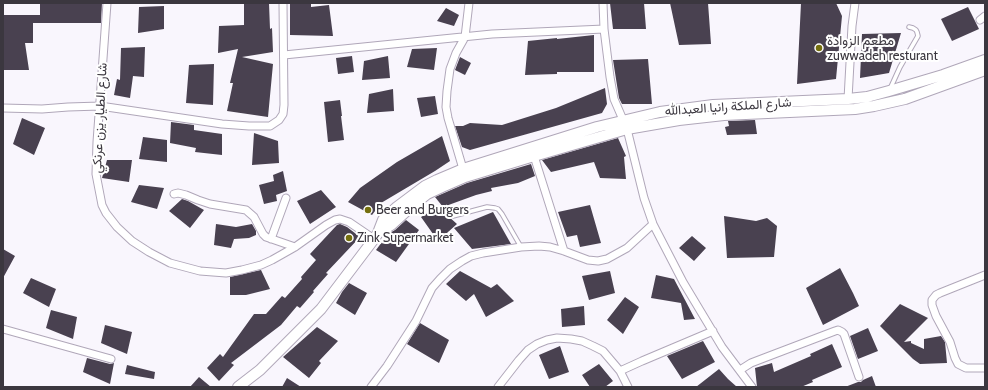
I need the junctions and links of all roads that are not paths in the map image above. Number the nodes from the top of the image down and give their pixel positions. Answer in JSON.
{"nodes":[{"id":1,"x":107,"y":3,"type":"edge"},
{"id":2,"x":283,"y":3,"type":"edge"},
{"id":3,"x":469,"y":3,"type":"edge"},
{"id":4,"x":603,"y":3,"type":"edge"},
{"id":5,"x":855,"y":3,"type":"edge"},
{"id":6,"x":909,"y":27,"type":"dead end"},
{"id":7,"x":604,"y":29,"type":"junction"},
{"id":8,"x":464,"y":37,"type":"junction"},
{"id":9,"x":284,"y":55,"type":"junction"},
{"id":10,"x":985,"y":60,"type":"edge"},
{"id":11,"x":985,"y":70,"type":"edge"},
{"id":12,"x":889,"y":92,"type":"junction"},
{"id":13,"x":848,"y":99,"type":"junction"},
{"id":14,"x":100,"y":106,"type":"junction"},
{"id":15,"x":3,"y":108,"type":"edge"},
{"id":16,"x":625,"y":125,"type":"junction"},
{"id":17,"x":534,"y":156,"type":"junction"},
{"id":18,"x":463,"y":169,"type":"junction"},
{"id":19,"x":174,"y":194,"type":"dead end"},
{"id":20,"x":286,"y":198,"type":"dead end"},
{"id":21,"x":453,"y":216,"type":"dead end"},
{"id":22,"x":653,"y":224,"type":"junction"},
{"id":23,"x":376,"y":236,"type":"junction"},
{"id":24,"x":272,"y":239,"type":"junction"},
{"id":25,"x":295,"y":247,"type":"junction"},
{"id":26,"x":521,"y":247,"type":"junction"},
{"id":27,"x":564,"y":251,"type":"junction"},
{"id":28,"x":985,"y":274,"type":"edge"},
{"id":29,"x":3,"y":329,"type":"edge"},
{"id":30,"x":713,"y":332,"type":"junction"},
{"id":31,"x":111,"y":359,"type":"dead end"},
{"id":32,"x":985,"y":368,"type":"edge"},
{"id":33,"x":740,"y":370,"type":"junction"},
{"id":34,"x":620,"y":371,"type":"junction"},
{"id":35,"x":859,"y":377,"type":"dead end"},
{"id":36,"x":238,"y":387,"type":"edge"},
{"id":37,"x":371,"y":387,"type":"edge"},
{"id":38,"x":498,"y":387,"type":"edge"},
{"id":39,"x":628,"y":387,"type":"edge"},
{"id":40,"x":752,"y":387,"type":"edge"}],
"edges":[{"from":1,"to":14,"type":"street","name":"شارع الطيار يزن عرنكي"},
{"from":2,"to":9,"type":"street"},
{"from":3,"to":8,"type":"street"},
{"from":4,"to":7,"type":"street"},
{"from":5,"to":13,"type":"street"},
{"from":6,"to":12,"type":"lane"},
{"from":7,"to":8,"type":"street"},
{"from":7,"to":16,"type":"street"},
{"from":8,"to":9,"type":"street"},
{"from":8,"to":18,"type":"street"},
{"from":9,"to":14,"type":"street"},
{"from":10,"to":12,"type":"main road","name":"شارع الملكة رانيا العبدالله"},
{"from":11,"to":16,"type":"main road","name":"شارع الملكة رانيا العبدالله"},
{"from":12,"to":13,"type":"main road","name":"شارع الملكة رانيا العبدالله"},
{"from":13,"to":16,"type":"main road","name":"شارع الملكة رانيا العبدالله"},
{"from":14,"to":15,"type":"street"},
{"from":14,"to":25,"type":"street","name":"شارع الطيار يزن عرنكي"},
{"from":16,"to":17,"type":"main road","name":"شارع الملكة رانيا العبدالله"},
{"from":16,"to":18,"type":"main road","name":"شارع الملكة رانيا العبدالله"},
{"from":16,"to":22,"type":"street"},
{"from":17,"to":23,"type":"main road","name":"شارع الملكة رانيا العبدالله"},
{"from":17,"to":27,"type":"street"},
{"from":18,"to":23,"type":"main road","name":"شارع الملكة رانيا العبدالله"},
{"from":19,"to":24,"type":"street"},
{"from":20,"to":24,"type":"street"},
{"from":21,"to":26,"type":"lane"},
{"from":22,"to":27,"type":"street"},
{"from":22,"to":30,"type":"street"},
{"from":23,"to":25,"type":"street","name":"شارع الطيار يزن عرنكي"},
{"from":23,"to":36,"type":"main road","name":"شارع الملكة رانيا العبدالله"},
{"from":24,"to":25,"type":"street"},
{"from":26,"to":27,"type":"street"},
{"from":26,"to":37,"type":"street"},
{"from":28,"to":32,"type":"street"},
{"from":29,"to":31,"type":"street"},
{"from":30,"to":33,"type":"street"},
{"from":30,"to":34,"type":"street"},
{"from":33,"to":35,"type":"street"},
{"from":33,"to":40,"type":"street"},
{"from":34,"to":38,"type":"street"},
{"from":34,"to":39,"type":"street"}]}
